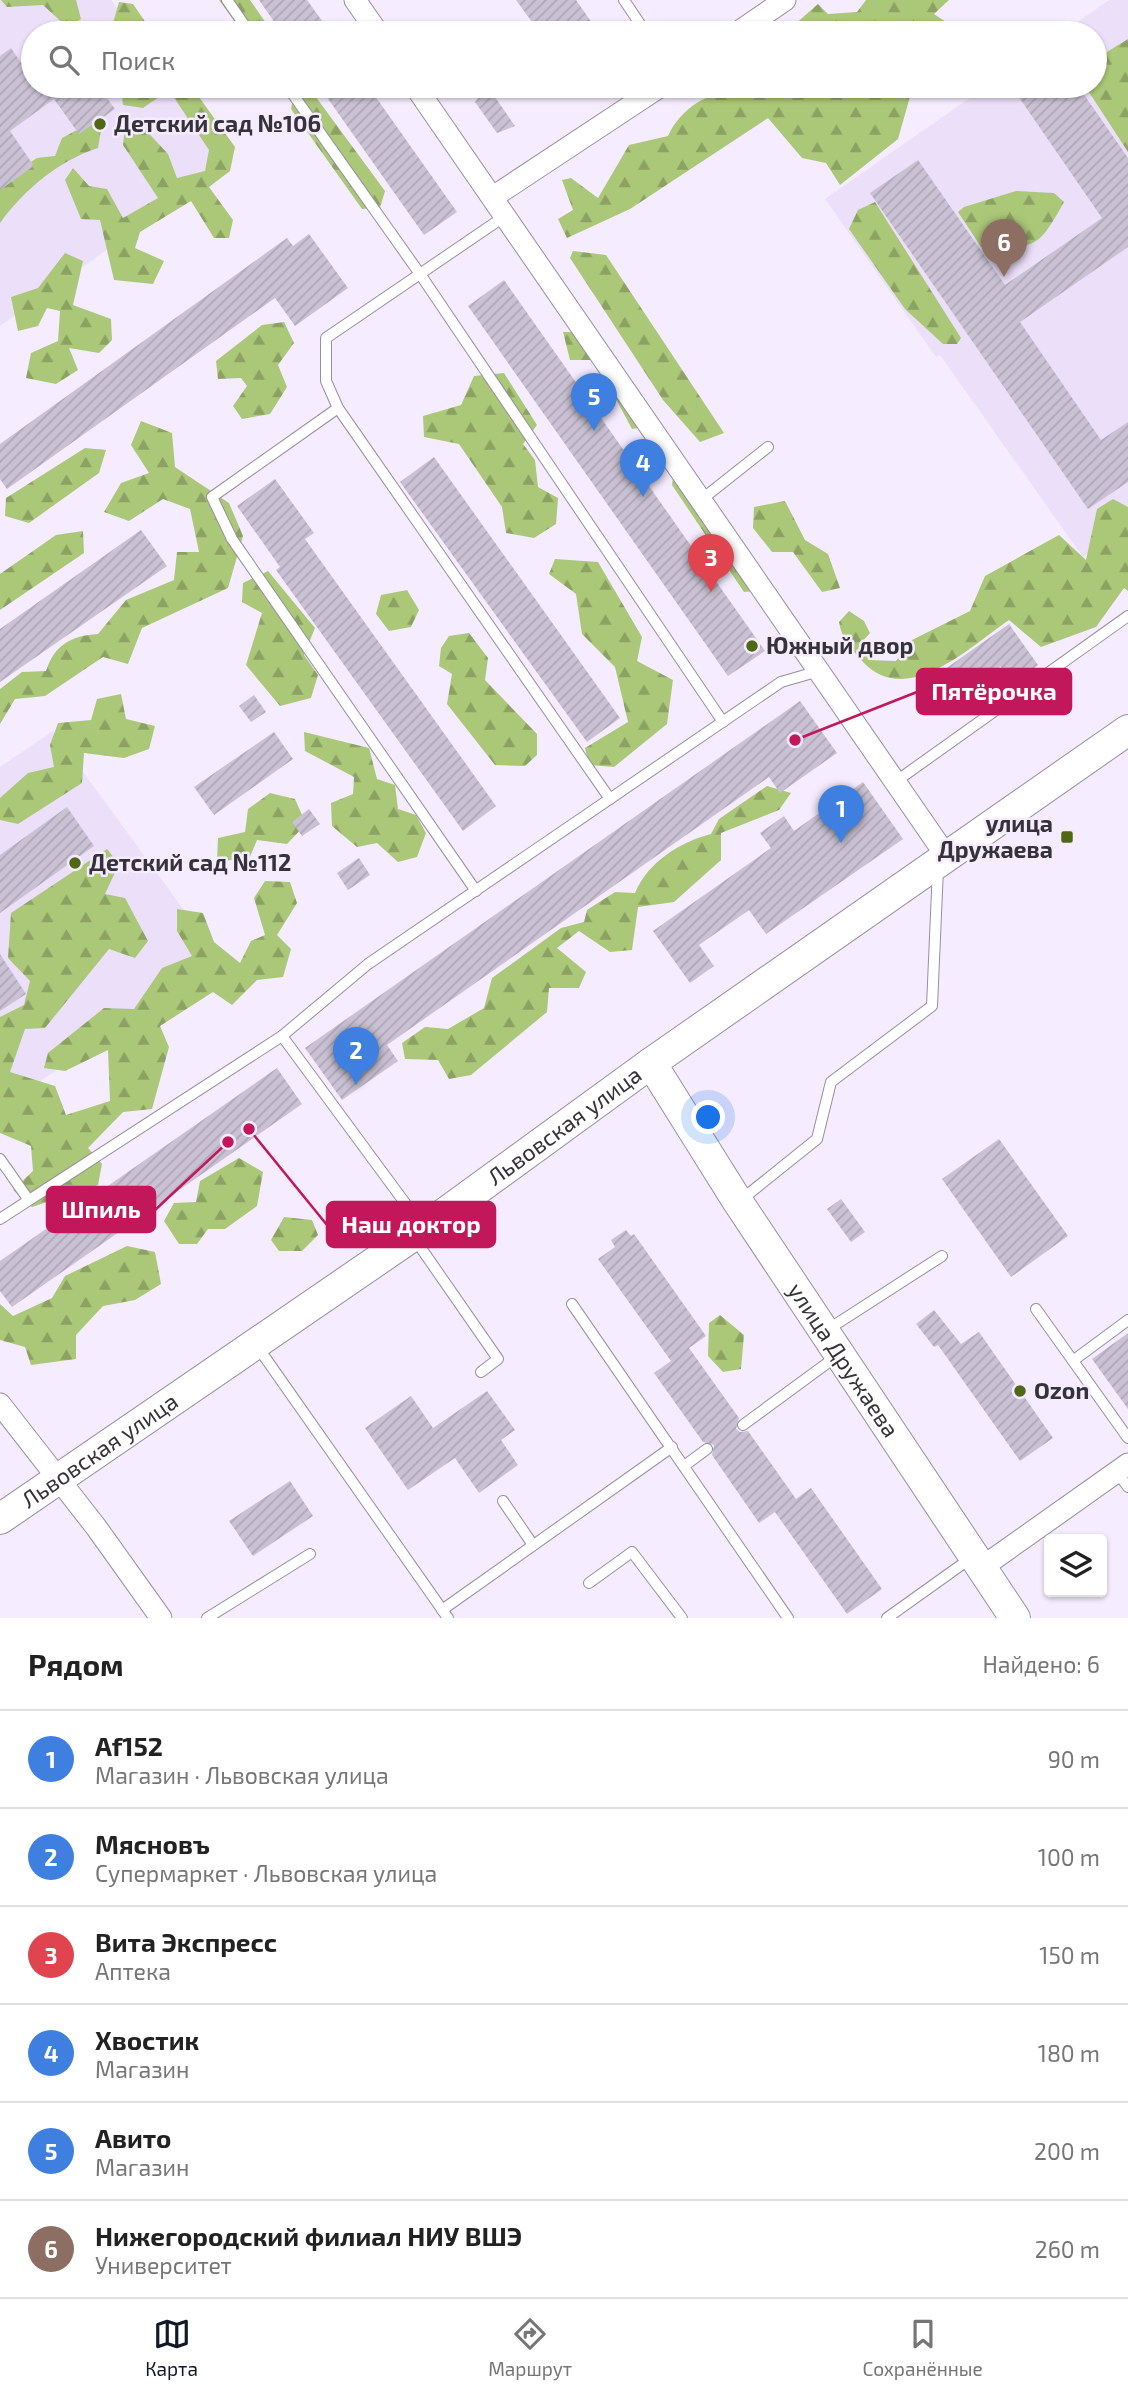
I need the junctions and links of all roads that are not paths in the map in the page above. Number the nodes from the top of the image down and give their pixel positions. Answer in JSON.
{"nodes":[{"id":1,"x":226,"y":0,"type":"edge"},
{"id":2,"x":355,"y":0,"type":"edge"},
{"id":3,"x":624,"y":0,"type":"edge"},
{"id":4,"x":785,"y":0,"type":"edge"},
{"id":5,"x":241,"y":21,"type":"edge"},
{"id":6,"x":370,"y":21,"type":"edge"},
{"id":7,"x":638,"y":21,"type":"edge"},
{"id":8,"x":754,"y":21,"type":"edge"},
{"id":9,"x":295,"y":98,"type":"edge"},
{"id":10,"x":423,"y":98,"type":"edge"},
{"id":11,"x":642,"y":98,"type":"edge"},
{"id":12,"x":493,"y":197,"type":"junction"},
{"id":13,"x":505,"y":216,"type":"junction"},
{"id":14,"x":420,"y":274,"type":"junction"},
{"id":15,"x":338,"y":408,"type":"junction"},
{"id":16,"x":768,"y":447,"type":"dead end"},
{"id":17,"x":701,"y":500,"type":"junction"},
{"id":18,"x":1128,"y":616,"type":"edge"},
{"id":19,"x":818,"y":671,"type":"junction"},
{"id":20,"x":723,"y":722,"type":"junction"},
{"id":21,"x":1128,"y":730,"type":"edge"},
{"id":22,"x":895,"y":782,"type":"junction"},
{"id":23,"x":610,"y":799,"type":"junction"},
{"id":24,"x":942,"y":860,"type":"junction"},
{"id":25,"x":476,"y":891,"type":"junction"},
{"id":26,"x":282,"y":1036,"type":"junction"},
{"id":27,"x":651,"y":1063,"type":"junction"},
{"id":28,"x":0,"y":1159,"type":"edge"},
{"id":29,"x":28,"y":1199,"type":"junction"},
{"id":30,"x":738,"y":1202,"type":"junction"},
{"id":31,"x":0,"y":1219,"type":"edge"},
{"id":32,"x":418,"y":1232,"type":"junction"},
{"id":33,"x":942,"y":1256,"type":"dead end"},
{"id":34,"x":572,"y":1304,"type":"dead end"},
{"id":35,"x":1036,"y":1309,"type":"dead end"},
{"id":36,"x":1128,"y":1320,"type":"edge"},
{"id":37,"x":832,"y":1343,"type":"junction"},
{"id":38,"x":256,"y":1344,"type":"junction"},
{"id":39,"x":1074,"y":1360,"type":"junction"},
{"id":40,"x":481,"y":1372,"type":"dead end"},
{"id":41,"x":2,"y":1412,"type":"edge"},
{"id":42,"x":743,"y":1425,"type":"dead end"},
{"id":43,"x":1128,"y":1438,"type":"edge"},
{"id":44,"x":672,"y":1447,"type":"junction"},
{"id":45,"x":708,"y":1449,"type":"dead end"},
{"id":46,"x":684,"y":1466,"type":"junction"},
{"id":47,"x":1124,"y":1474,"type":"edge"},
{"id":48,"x":57,"y":1479,"type":"junction"},
{"id":49,"x":503,"y":1502,"type":"dead end"},
{"id":50,"x":0,"y":1519,"type":"edge"},
{"id":51,"x":533,"y":1545,"type":"junction"},
{"id":52,"x":310,"y":1554,"type":"dead end"},
{"id":53,"x":977,"y":1562,"type":"junction"},
{"id":54,"x":589,"y":1583,"type":"dead end"},
{"id":55,"x":445,"y":1614,"type":"edge"},
{"id":56,"x":161,"y":1618,"type":"edge"},
{"id":57,"x":206,"y":1618,"type":"edge"},
{"id":58,"x":682,"y":1618,"type":"edge"},
{"id":59,"x":788,"y":1618,"type":"edge"},
{"id":60,"x":887,"y":1618,"type":"edge"},
{"id":61,"x":1015,"y":1618,"type":"edge"}],
"edges":[{"from":1,"to":5,"type":"lane"},
{"from":2,"to":6,"type":"street"},
{"from":3,"to":7,"type":"lane"},
{"from":4,"to":8,"type":"street"},
{"from":9,"to":14,"type":"lane"},
{"from":10,"to":12,"type":"street"},
{"from":11,"to":12,"type":"street"},
{"from":12,"to":13,"type":"street"},
{"from":13,"to":14,"type":"lane"},
{"from":13,"to":17,"type":"street"},
{"from":14,"to":15,"type":"lane"},
{"from":14,"to":20,"type":"lane"},
{"from":15,"to":23,"type":"lane"},
{"from":15,"to":25,"type":"lane"},
{"from":16,"to":17,"type":"lane"},
{"from":17,"to":19,"type":"street"},
{"from":18,"to":22,"type":"lane"},
{"from":19,"to":20,"type":"lane"},
{"from":19,"to":22,"type":"street"},
{"from":20,"to":23,"type":"lane"},
{"from":21,"to":24,"type":"main road","name":"Львовская улица"},
{"from":22,"to":24,"type":"street"},
{"from":23,"to":25,"type":"lane"},
{"from":24,"to":27,"type":"main road","name":"Львовская улица"},
{"from":24,"to":30,"type":"lane"},
{"from":25,"to":26,"type":"lane"},
{"from":26,"to":29,"type":"lane"},
{"from":26,"to":32,"type":"lane"},
{"from":27,"to":30,"type":"main road","name":"улица Дружаева"},
{"from":27,"to":32,"type":"main road","name":"Львовская улица"},
{"from":28,"to":29,"type":"lane"},
{"from":29,"to":31,"type":"lane"},
{"from":30,"to":37,"type":"main road","name":"улица Дружаева"},
{"from":32,"to":38,"type":"main road","name":"Львовская улица"},
{"from":32,"to":40,"type":"lane"},
{"from":33,"to":37,"type":"lane"},
{"from":34,"to":44,"type":"lane"},
{"from":35,"to":39,"type":"lane"},
{"from":36,"to":39,"type":"lane"},
{"from":37,"to":42,"type":"lane"},
{"from":37,"to":53,"type":"main road","name":"улица Дружаева"},
{"from":38,"to":48,"type":"main road","name":"Львовская улица"},
{"from":38,"to":55,"type":"lane"},
{"from":39,"to":43,"type":"lane"},
{"from":41,"to":48,"type":"street"},
{"from":44,"to":46,"type":"lane"},
{"from":44,"to":51,"type":"lane"},
{"from":45,"to":46,"type":"lane"},
{"from":46,"to":59,"type":"lane"},
{"from":47,"to":53,"type":"street"},
{"from":48,"to":50,"type":"main road","name":"Львовская улица"},
{"from":48,"to":56,"type":"street"},
{"from":49,"to":51,"type":"lane"},
{"from":51,"to":55,"type":"lane"},
{"from":52,"to":57,"type":"lane"},
{"from":53,"to":60,"type":"lane"},
{"from":53,"to":61,"type":"main road","name":"улица Дружаева"},
{"from":54,"to":58,"type":"lane"}]}
